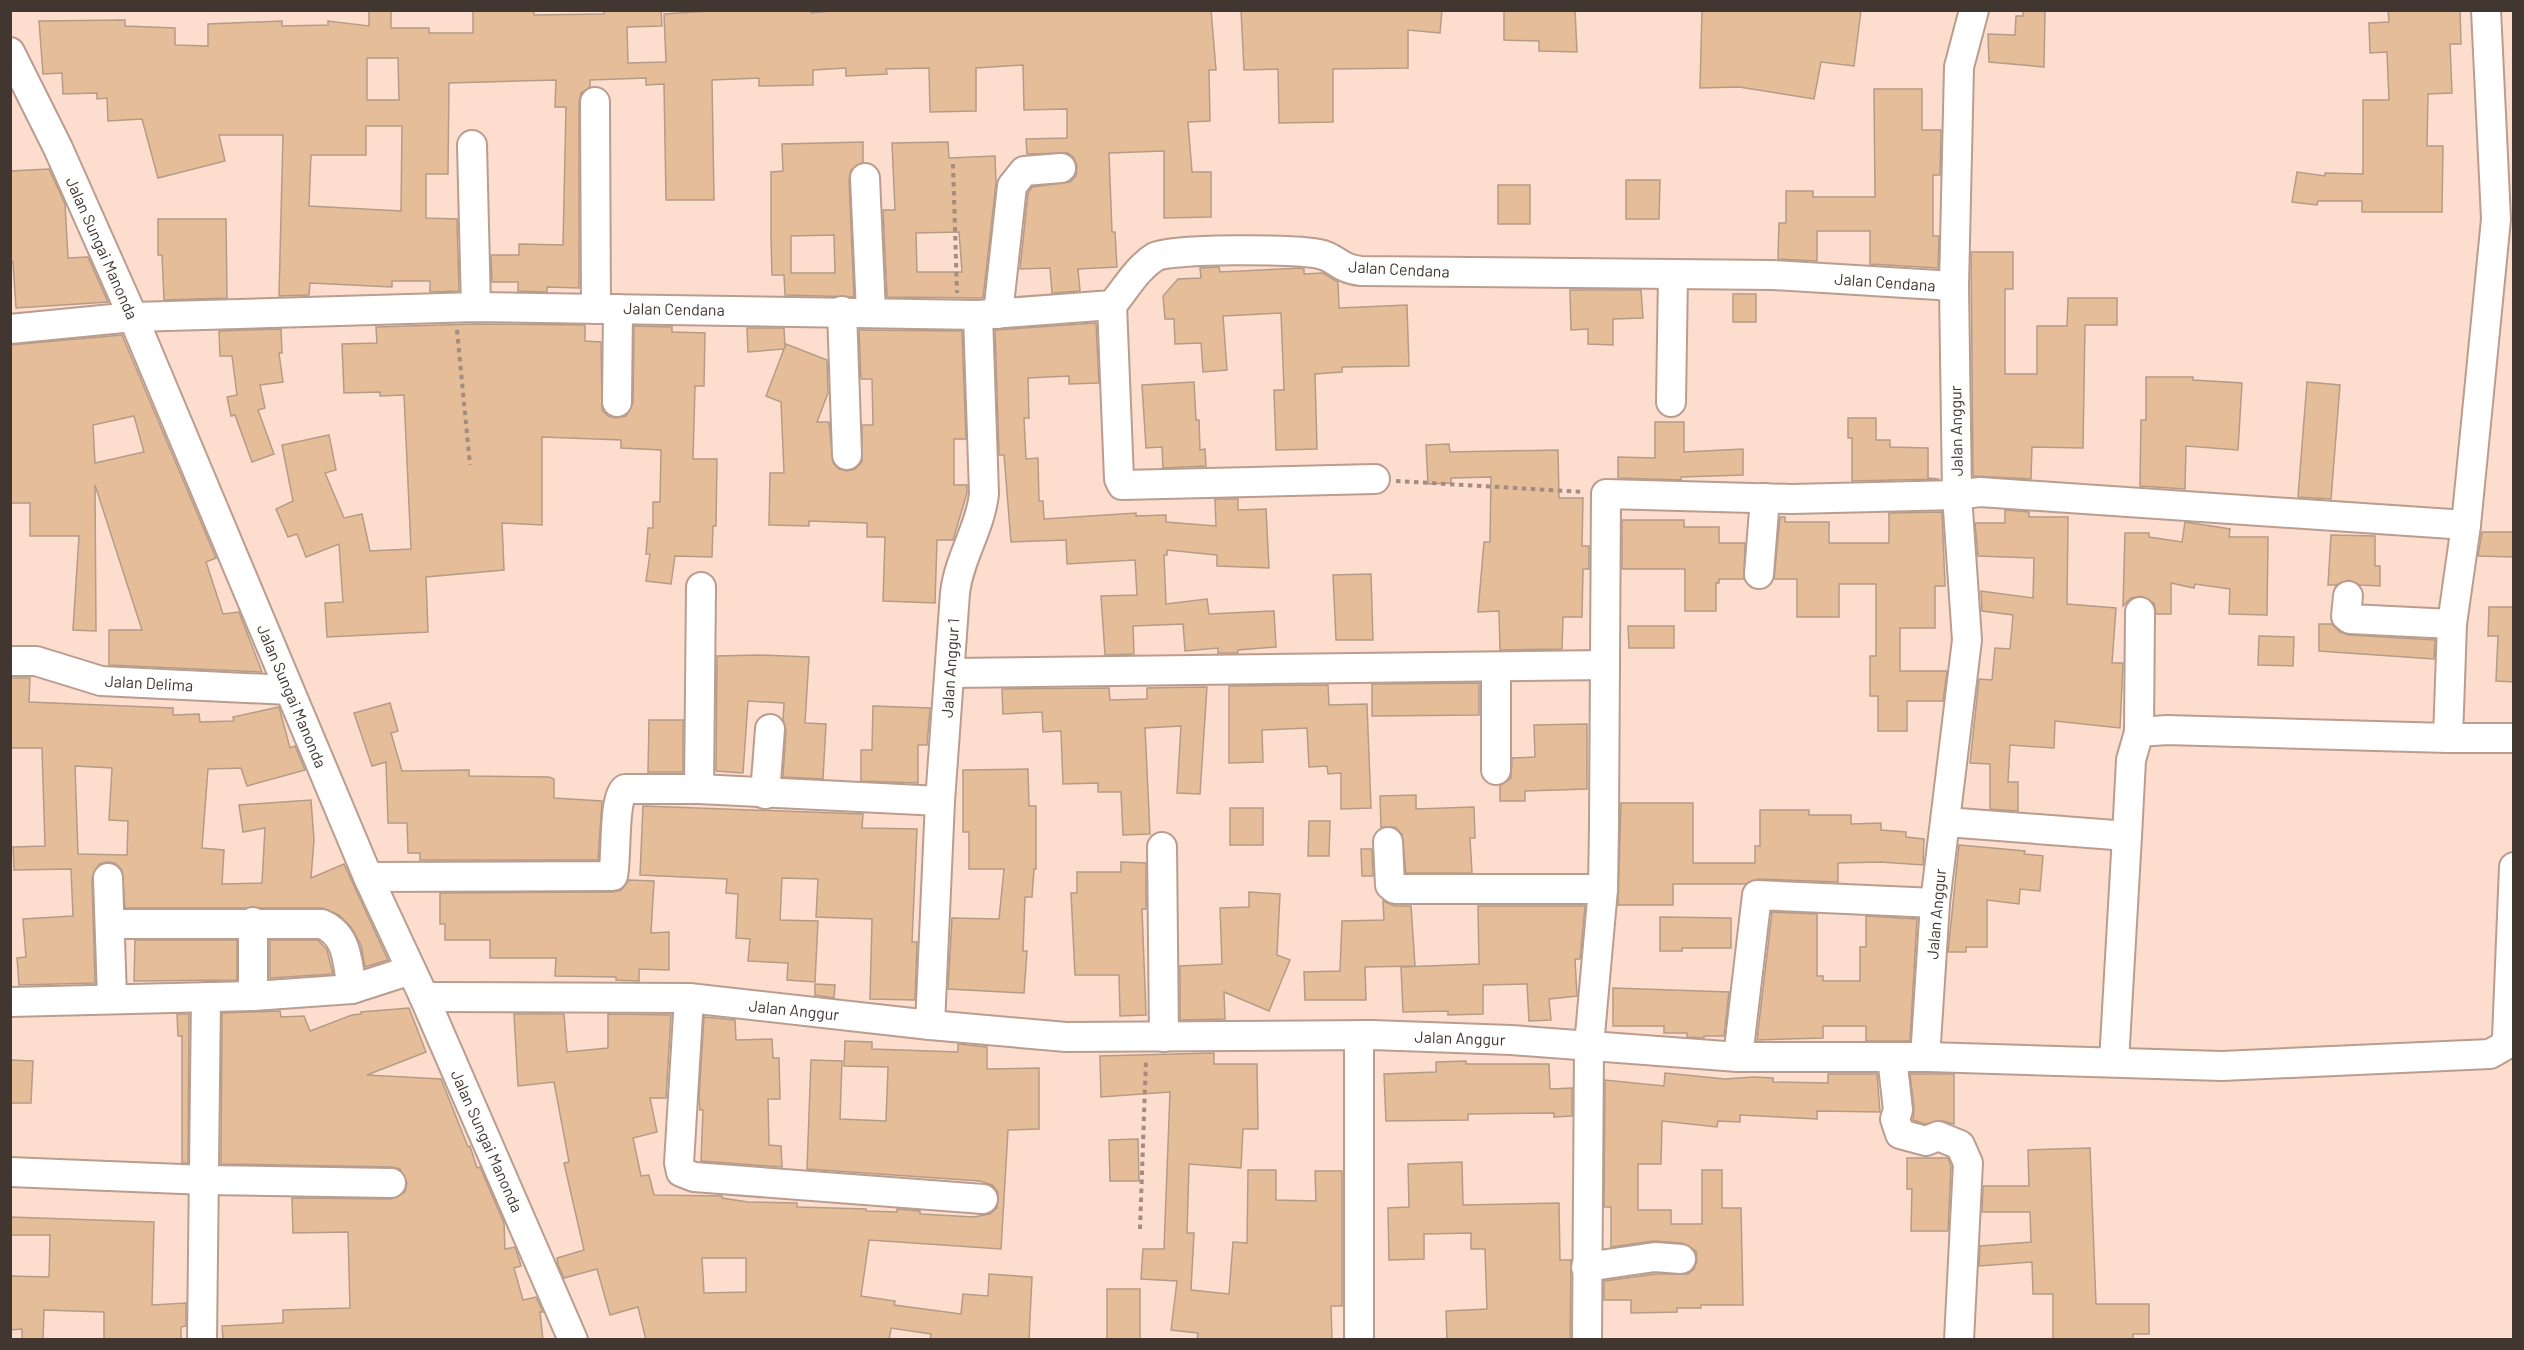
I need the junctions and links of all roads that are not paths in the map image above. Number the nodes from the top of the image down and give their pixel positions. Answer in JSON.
{"nodes":[{"id":1,"x":1974,"y":10,"type":"edge"},
{"id":2,"x":2486,"y":10,"type":"edge"},
{"id":3,"x":10,"y":52,"type":"edge"},
{"id":4,"x":596,"y":102,"type":"dead end"},
{"id":5,"x":472,"y":145,"type":"dead end"},
{"id":6,"x":1061,"y":168,"type":"dead end"},
{"id":7,"x":865,"y":178,"type":"dead end"},
{"id":8,"x":2505,"y":221,"type":"edge"},
{"id":9,"x":1673,"y":275,"type":"junction"},
{"id":10,"x":1954,"y":286,"type":"junction"},
{"id":11,"x":1112,"y":305,"type":"junction"},
{"id":12,"x":466,"y":308,"type":"junction"},
{"id":13,"x":607,"y":309,"type":"junction"},
{"id":14,"x":842,"y":311,"type":"junction"},
{"id":15,"x":871,"y":312,"type":"junction"},
{"id":16,"x":978,"y":314,"type":"junction"},
{"id":17,"x":133,"y":318,"type":"junction"},
{"id":18,"x":10,"y":329,"type":"edge"},
{"id":19,"x":617,"y":402,"type":"dead end"},
{"id":20,"x":1671,"y":402,"type":"dead end"},
{"id":21,"x":847,"y":455,"type":"dead end"},
{"id":22,"x":1375,"y":479,"type":"road end"},
{"id":23,"x":1957,"y":495,"type":"junction"},
{"id":24,"x":1765,"y":498,"type":"junction"},
{"id":25,"x":2466,"y":525,"type":"junction"},
{"id":26,"x":1759,"y":574,"type":"dead end"},
{"id":27,"x":701,"y":587,"type":"dead end"},
{"id":28,"x":2348,"y":596,"type":"dead end"},
{"id":29,"x":2140,"y":612,"type":"dead end"},
{"id":30,"x":2452,"y":624,"type":"junction"},
{"id":31,"x":10,"y":661,"type":"edge"},
{"id":32,"x":1605,"y":665,"type":"junction"},
{"id":33,"x":1496,"y":667,"type":"junction"},
{"id":34,"x":950,"y":674,"type":"junction"},
{"id":35,"x":290,"y":690,"type":"junction"},
{"id":36,"x":770,"y":729,"type":"dead end"},
{"id":37,"x":2139,"y":732,"type":"junction"},
{"id":38,"x":2448,"y":738,"type":"junction"},
{"id":39,"x":2514,"y":738,"type":"edge"},
{"id":40,"x":1496,"y":770,"type":"dead end"},
{"id":41,"x":699,"y":789,"type":"junction"},
{"id":42,"x":765,"y":794,"type":"junction"},
{"id":43,"x":940,"y":801,"type":"junction"},
{"id":44,"x":1946,"y":822,"type":"junction"},
{"id":45,"x":2127,"y":836,"type":"junction"},
{"id":46,"x":1388,"y":842,"type":"dead end"},
{"id":47,"x":1162,"y":847,"type":"dead end"},
{"id":48,"x":2514,"y":867,"type":"edge"},
{"id":49,"x":368,"y":877,"type":"junction"},
{"id":50,"x":108,"y":878,"type":"dead end"},
{"id":51,"x":1603,"y":890,"type":"junction"},
{"id":52,"x":1935,"y":903,"type":"junction"},
{"id":53,"x":253,"y":922,"type":"junction"},
{"id":54,"x":110,"y":924,"type":"junction"},
{"id":55,"x":411,"y":970,"type":"junction"},
{"id":56,"x":352,"y":989,"type":"junction"},
{"id":57,"x":253,"y":996,"type":"junction"},
{"id":58,"x":206,"y":997,"type":"junction"},
{"id":59,"x":424,"y":997,"type":"junction"},
{"id":60,"x":112,"y":998,"type":"junction"},
{"id":61,"x":689,"y":998,"type":"junction"},
{"id":62,"x":10,"y":1002,"type":"edge"},
{"id":63,"x":930,"y":1025,"type":"junction"},
{"id":64,"x":1359,"y":1035,"type":"junction"},
{"id":65,"x":1155,"y":1037,"type":"junction"},
{"id":66,"x":1589,"y":1046,"type":"junction"},
{"id":67,"x":1738,"y":1057,"type":"junction"},
{"id":68,"x":1892,"y":1057,"type":"junction"},
{"id":69,"x":1928,"y":1057,"type":"junction"},
{"id":70,"x":2114,"y":1062,"type":"junction"},
{"id":71,"x":10,"y":1172,"type":"edge"},
{"id":72,"x":206,"y":1180,"type":"junction"},
{"id":73,"x":391,"y":1183,"type":"dead end"},
{"id":74,"x":983,"y":1199,"type":"dead end"},
{"id":75,"x":1681,"y":1259,"type":"dead end"},
{"id":76,"x":1586,"y":1267,"type":"junction"},
{"id":77,"x":202,"y":1340,"type":"edge"},
{"id":78,"x":573,"y":1340,"type":"edge"},
{"id":79,"x":1359,"y":1340,"type":"edge"},
{"id":80,"x":1587,"y":1340,"type":"edge"},
{"id":81,"x":1959,"y":1340,"type":"edge"}],
"edges":[{"from":1,"to":10,"type":"street","name":"Jalan Anggur"},
{"from":2,"to":8,"type":"street"},
{"from":3,"to":17,"type":"street","name":"Jalan Sungai Manonda"},
{"from":4,"to":13,"type":"street"},
{"from":5,"to":12,"type":"street"},
{"from":6,"to":16,"type":"street","name":"Jalan Anggur 1"},
{"from":7,"to":15,"type":"street"},
{"from":8,"to":25,"type":"street"},
{"from":9,"to":10,"type":"street","name":"Jalan Cendana"},
{"from":9,"to":11,"type":"street","name":"Jalan Cendana"},
{"from":9,"to":20,"type":"street"},
{"from":10,"to":23,"type":"street","name":"Jalan Anggur"},
{"from":11,"to":16,"type":"street","name":"Jalan Cendana"},
{"from":11,"to":22,"type":"street"},
{"from":12,"to":13,"type":"street","name":"Jalan Cendana"},
{"from":12,"to":17,"type":"street","name":"Jalan Cendana"},
{"from":13,"to":14,"type":"street","name":"Jalan Cendana"},
{"from":13,"to":19,"type":"street"},
{"from":14,"to":15,"type":"street","name":"Jalan Cendana"},
{"from":14,"to":21,"type":"street"},
{"from":15,"to":16,"type":"street","name":"Jalan Cendana"},
{"from":16,"to":34,"type":"street","name":"Jalan Anggur 1"},
{"from":17,"to":18,"type":"street","name":"Jalan Cendana"},
{"from":17,"to":35,"type":"street","name":"Jalan Sungai Manonda"},
{"from":23,"to":24,"type":"street"},
{"from":23,"to":25,"type":"street"},
{"from":23,"to":44,"type":"street","name":"Jalan Anggur"},
{"from":24,"to":26,"type":"street"},
{"from":24,"to":32,"type":"street"},
{"from":25,"to":30,"type":"street"},
{"from":27,"to":41,"type":"street"},
{"from":28,"to":30,"type":"street"},
{"from":29,"to":37,"type":"street"},
{"from":30,"to":38,"type":"street"},
{"from":31,"to":35,"type":"street","name":"Jalan Delima"},
{"from":32,"to":33,"type":"street"},
{"from":32,"to":51,"type":"street"},
{"from":33,"to":34,"type":"street"},
{"from":33,"to":40,"type":"street"},
{"from":34,"to":43,"type":"street","name":"Jalan Anggur 1"},
{"from":35,"to":49,"type":"street","name":"Jalan Sungai Manonda"},
{"from":36,"to":42,"type":"street"},
{"from":37,"to":38,"type":"street"},
{"from":37,"to":45,"type":"street"},
{"from":38,"to":39,"type":"street"},
{"from":41,"to":42,"type":"street"},
{"from":41,"to":49,"type":"street"},
{"from":42,"to":43,"type":"street"},
{"from":43,"to":63,"type":"street","name":"Jalan Anggur 1"},
{"from":44,"to":45,"type":"street"},
{"from":44,"to":52,"type":"street","name":"Jalan Anggur"},
{"from":45,"to":70,"type":"street"},
{"from":46,"to":51,"type":"street"},
{"from":47,"to":65,"type":"street"},
{"from":48,"to":70,"type":"street"},
{"from":49,"to":55,"type":"street","name":"Jalan Sungai Manonda"},
{"from":50,"to":54,"type":"street"},
{"from":51,"to":66,"type":"street"},
{"from":52,"to":67,"type":"street"},
{"from":52,"to":69,"type":"street","name":"Jalan Anggur"},
{"from":53,"to":54,"type":"street"},
{"from":53,"to":56,"type":"street"},
{"from":53,"to":57,"type":"street"},
{"from":54,"to":60,"type":"street"},
{"from":55,"to":56,"type":"street"},
{"from":55,"to":59,"type":"street","name":"Jalan Sungai Manonda"},
{"from":56,"to":57,"type":"street"},
{"from":57,"to":58,"type":"street"},
{"from":58,"to":60,"type":"street"},
{"from":58,"to":72,"type":"street"},
{"from":59,"to":61,"type":"street","name":"Jalan Anggur"},
{"from":59,"to":78,"type":"street","name":"Jalan Sungai Manonda"},
{"from":60,"to":62,"type":"street"},
{"from":61,"to":63,"type":"street","name":"Jalan Anggur"},
{"from":61,"to":74,"type":"street"},
{"from":63,"to":65,"type":"street","name":"Jalan Anggur"},
{"from":64,"to":65,"type":"street","name":"Jalan Anggur"},
{"from":64,"to":66,"type":"street","name":"Jalan Anggur"},
{"from":64,"to":79,"type":"street"},
{"from":66,"to":67,"type":"street","name":"Jalan Anggur"},
{"from":66,"to":76,"type":"street"},
{"from":67,"to":68,"type":"street","name":"Jalan Anggur"},
{"from":68,"to":69,"type":"street","name":"Jalan Anggur"},
{"from":68,"to":81,"type":"street"},
{"from":69,"to":70,"type":"street"},
{"from":71,"to":72,"type":"street"},
{"from":72,"to":73,"type":"street"},
{"from":72,"to":77,"type":"street"},
{"from":75,"to":76,"type":"street"},
{"from":76,"to":80,"type":"street"}]}
